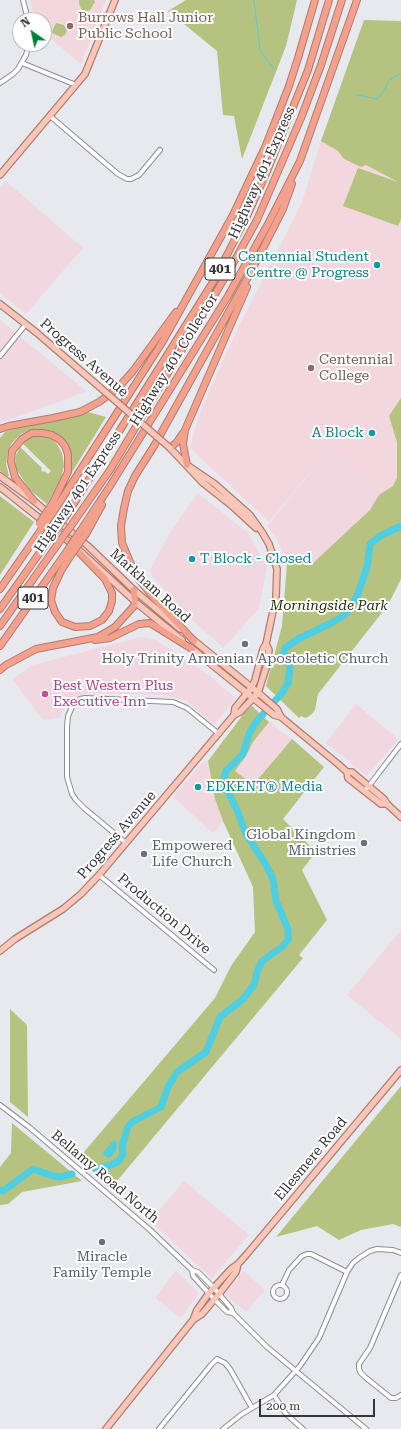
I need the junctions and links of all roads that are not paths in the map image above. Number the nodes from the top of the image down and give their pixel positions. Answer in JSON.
{"nodes":[{"id":1,"x":23,"y":0,"type":"edge"},
{"id":2,"x":115,"y":0,"type":"edge"},
{"id":3,"x":315,"y":0,"type":"edge"},
{"id":4,"x":329,"y":0,"type":"edge"},
{"id":5,"x":342,"y":0,"type":"edge"},
{"id":6,"x":357,"y":0,"type":"edge"},
{"id":7,"x":26,"y":12,"type":"edge"},
{"id":8,"x":27,"y":52,"type":"edge"},
{"id":9,"x":22,"y":64,"type":"junction"},
{"id":10,"x":0,"y":83,"type":"edge"},
{"id":11,"x":76,"y":85,"type":"junction"},
{"id":12,"x":50,"y":116,"type":"junction"},
{"id":13,"x":160,"y":150,"type":"dead end"},
{"id":14,"x":300,"y":161,"type":"junction"},
{"id":15,"x":0,"y":175,"type":"edge"},
{"id":16,"x":252,"y":270,"type":"junction"},
{"id":17,"x":190,"y":295,"type":"junction"},
{"id":18,"x":0,"y":304,"type":"edge"},
{"id":19,"x":26,"y":324,"type":"junction"},
{"id":20,"x":0,"y":356,"type":"edge"},
{"id":21,"x":20,"y":424,"type":"junction"},
{"id":22,"x":0,"y":429,"type":"edge"},
{"id":23,"x":185,"y":430,"type":"junction"},
{"id":24,"x":0,"y":434,"type":"edge"},
{"id":25,"x":170,"y":448,"type":"junction"},
{"id":26,"x":187,"y":465,"type":"junction"},
{"id":27,"x":0,"y":476,"type":"edge"},
{"id":28,"x":0,"y":487,"type":"edge"},
{"id":29,"x":231,"y":497,"type":"junction"},
{"id":30,"x":224,"y":500,"type":"junction"},
{"id":31,"x":34,"y":501,"type":"junction"},
{"id":32,"x":54,"y":506,"type":"junction"},
{"id":33,"x":255,"y":524,"type":"junction"},
{"id":34,"x":69,"y":542,"type":"junction"},
{"id":35,"x":69,"y":553,"type":"junction"},
{"id":36,"x":0,"y":589,"type":"edge"},
{"id":37,"x":134,"y":590,"type":"junction"},
{"id":38,"x":135,"y":601,"type":"junction"},
{"id":39,"x":0,"y":609,"type":"edge"},
{"id":40,"x":0,"y":626,"type":"edge"},
{"id":41,"x":74,"y":641,"type":"junction"},
{"id":42,"x":194,"y":641,"type":"junction"},
{"id":43,"x":266,"y":644,"type":"junction"},
{"id":44,"x":0,"y":646,"type":"edge"},
{"id":45,"x":192,"y":649,"type":"junction"},
{"id":46,"x":0,"y":670,"type":"edge"},
{"id":47,"x":252,"y":687,"type":"junction"},
{"id":48,"x":247,"y":693,"type":"junction"},
{"id":49,"x":258,"y":693,"type":"junction"},
{"id":50,"x":253,"y":698,"type":"junction"},
{"id":51,"x":234,"y":715,"type":"junction"},
{"id":52,"x":281,"y":717,"type":"junction"},
{"id":53,"x":219,"y":734,"type":"junction"},
{"id":54,"x":401,"y":744,"type":"edge"},
{"id":55,"x":366,"y":788,"type":"junction"},
{"id":56,"x":401,"y":817,"type":"edge"},
{"id":57,"x":126,"y":843,"type":"junction"},
{"id":58,"x":99,"y":875,"type":"junction"},
{"id":59,"x":0,"y":951,"type":"edge"},
{"id":60,"x":214,"y":970,"type":"dead end"},
{"id":61,"x":401,"y":1070,"type":"edge"},
{"id":62,"x":0,"y":1105,"type":"edge"},
{"id":63,"x":401,"y":1253,"type":"edge"},
{"id":64,"x":238,"y":1264,"type":"junction"},
{"id":65,"x":192,"y":1270,"type":"junction"},
{"id":66,"x":347,"y":1272,"type":"junction"},
{"id":67,"x":401,"y":1275,"type":"edge"},
{"id":68,"x":282,"y":1285,"type":"dead end"},
{"id":69,"x":214,"y":1288,"type":"junction"},
{"id":70,"x":209,"y":1293,"type":"junction"},
{"id":71,"x":219,"y":1294,"type":"junction"},
{"id":72,"x":214,"y":1299,"type":"junction"},
{"id":73,"x":233,"y":1313,"type":"junction"},
{"id":74,"x":193,"y":1320,"type":"junction"},
{"id":75,"x":296,"y":1370,"type":"junction"},
{"id":76,"x":274,"y":1395,"type":"junction"},
{"id":77,"x":401,"y":1395,"type":"edge"},
{"id":78,"x":252,"y":1408,"type":"junction"},
{"id":79,"x":106,"y":1429,"type":"edge"},
{"id":80,"x":159,"y":1429,"type":"edge"},
{"id":81,"x":223,"y":1429,"type":"edge"},
{"id":82,"x":303,"y":1429,"type":"edge"},
{"id":83,"x":366,"y":1429,"type":"edge"}],
"edges":[{"from":1,"to":7,"type":"street"},
{"from":2,"to":11,"type":"main road"},
{"from":3,"to":17,"type":"highway","name":"Highway 401 Collector","number":"401"},
{"from":4,"to":39,"type":"highway","name":"Highway 401 Express","number":"401","bridge":true},
{"from":5,"to":40,"type":"highway","name":"Highway 401 Express","number":"401","bridge":true},
{"from":6,"to":14,"type":"highway","name":"Highway 401 Collector","number":"401"},
{"from":8,"to":9,"type":"street"},
{"from":9,"to":10,"type":"street"},
{"from":9,"to":11,"type":"street"},
{"from":11,"to":12,"type":"main road"},
{"from":12,"to":13,"type":"street"},
{"from":12,"to":15,"type":"main road"},
{"from":14,"to":16,"type":"highway"},
{"from":14,"to":35,"type":"highway","name":"Highway 401 Collector","number":"401","bridge":true},
{"from":16,"to":23,"type":"highway"},
{"from":16,"to":42,"type":"highway"},
{"from":17,"to":21,"type":"highway"},
{"from":17,"to":32,"type":"highway","name":"Highway 401 Collector","number":"401"},
{"from":18,"to":19,"type":"main road","name":"Progress Avenue"},
{"from":19,"to":20,"type":"street"},
{"from":19,"to":25,"type":"main road","name":"Progress Avenue","bridge":true},
{"from":21,"to":22,"type":"highway"},
{"from":21,"to":24,"type":"highway"},
{"from":23,"to":25,"type":"highway"},
{"from":23,"to":26,"type":"highway"},
{"from":25,"to":26,"type":"main road","name":"Progress Avenue"},
{"from":26,"to":29,"type":"main road","name":"Progress Avenue"},
{"from":26,"to":30,"type":"main road","name":"Progress Avenue"},
{"from":27,"to":31,"type":"main road","name":"Markham Road"},
{"from":28,"to":34,"type":"main road","name":"Markham Road"},
{"from":29,"to":30,"type":"main road"},
{"from":29,"to":33,"type":"main road","name":"Progress Avenue"},
{"from":30,"to":33,"type":"main road","name":"Progress Avenue"},
{"from":31,"to":32,"type":"highway"},
{"from":31,"to":37,"type":"main road","name":"Markham Road"},
{"from":32,"to":36,"type":"highway","number":"401","bridge":true},
{"from":33,"to":43,"type":"main road","name":"Progress Avenue"},
{"from":34,"to":35,"type":"highway"},
{"from":34,"to":38,"type":"main road","name":"Markham Road"},
{"from":35,"to":44,"type":"highway","name":"Highway 401 Collector","number":"401"},
{"from":37,"to":38,"type":"highway"},
{"from":37,"to":42,"type":"main road","name":"Markham Road"},
{"from":38,"to":41,"type":"highway"},
{"from":38,"to":45,"type":"main road","name":"Markham Road"},
{"from":41,"to":45,"type":"highway"},
{"from":41,"to":46,"type":"highway"},
{"from":42,"to":47,"type":"main road","name":"Markham Road"},
{"from":43,"to":47,"type":"main road","name":"Progress Avenue"},
{"from":43,"to":49,"type":"main road","name":"Progress Avenue"},
{"from":45,"to":48,"type":"main road","name":"Markham Road"},
{"from":47,"to":48,"type":"main road","name":"Progress Avenue"},
{"from":47,"to":49,"type":"main road","name":"Markham Road"},
{"from":48,"to":50,"type":"main road","name":"Markham Road"},
{"from":48,"to":51,"type":"main road","name":"Progress Avenue"},
{"from":49,"to":50,"type":"main road","name":"Progress Avenue"},
{"from":49,"to":52,"type":"main road","name":"Markham Road"},
{"from":50,"to":51,"type":"main road","name":"Progress Avenue"},
{"from":50,"to":52,"type":"main road","name":"Markham Road"},
{"from":51,"to":53,"type":"main road","name":"Progress Avenue"},
{"from":52,"to":55,"type":"main road","name":"Markham Road"},
{"from":53,"to":57,"type":"main road","name":"Progress Avenue"},
{"from":53,"to":57,"type":"street"},
{"from":54,"to":55,"type":"street"},
{"from":55,"to":56,"type":"main road","name":"Markham Road"},
{"from":57,"to":58,"type":"main road","name":"Progress Avenue"},
{"from":58,"to":59,"type":"main road","name":"Progress Avenue"},
{"from":58,"to":60,"type":"street","name":"Production Drive"},
{"from":61,"to":64,"type":"main road","name":"Ellesmere Road"},
{"from":62,"to":65,"type":"street","name":"Bellamy Road North"},
{"from":63,"to":66,"type":"street"},
{"from":64,"to":69,"type":"main road","name":"Ellesmere Road"},
{"from":64,"to":71,"type":"main road","name":"Ellesmere Road"},
{"from":65,"to":69,"type":"street","name":"Bellamy Road North"},
{"from":65,"to":70,"type":"street","name":"Bellamy Road North"},
{"from":66,"to":68,"type":"street"},
{"from":66,"to":75,"type":"street"},
{"from":67,"to":77,"type":"street"},
{"from":69,"to":70,"type":"main road","name":"Ellesmere Road"},
{"from":69,"to":71,"type":"street","name":"Bellamy Road North"},
{"from":70,"to":72,"type":"street","name":"Bellamy Road North"},
{"from":70,"to":74,"type":"main road","name":"Ellesmere Road"},
{"from":71,"to":72,"type":"main road","name":"Ellesmere Road"},
{"from":71,"to":73,"type":"street","name":"Bellamy Road North"},
{"from":72,"to":73,"type":"street","name":"Bellamy Road North"},
{"from":72,"to":74,"type":"main road","name":"Ellesmere Road"},
{"from":73,"to":75,"type":"street","name":"Bellamy Road North"},
{"from":74,"to":79,"type":"main road","name":"Ellesmere Road"},
{"from":75,"to":76,"type":"street"},
{"from":75,"to":83,"type":"street","name":"Bellamy Road North"},
{"from":76,"to":78,"type":"street"},
{"from":76,"to":82,"type":"street"},
{"from":78,"to":80,"type":"street"},
{"from":78,"to":81,"type":"street"}]}
